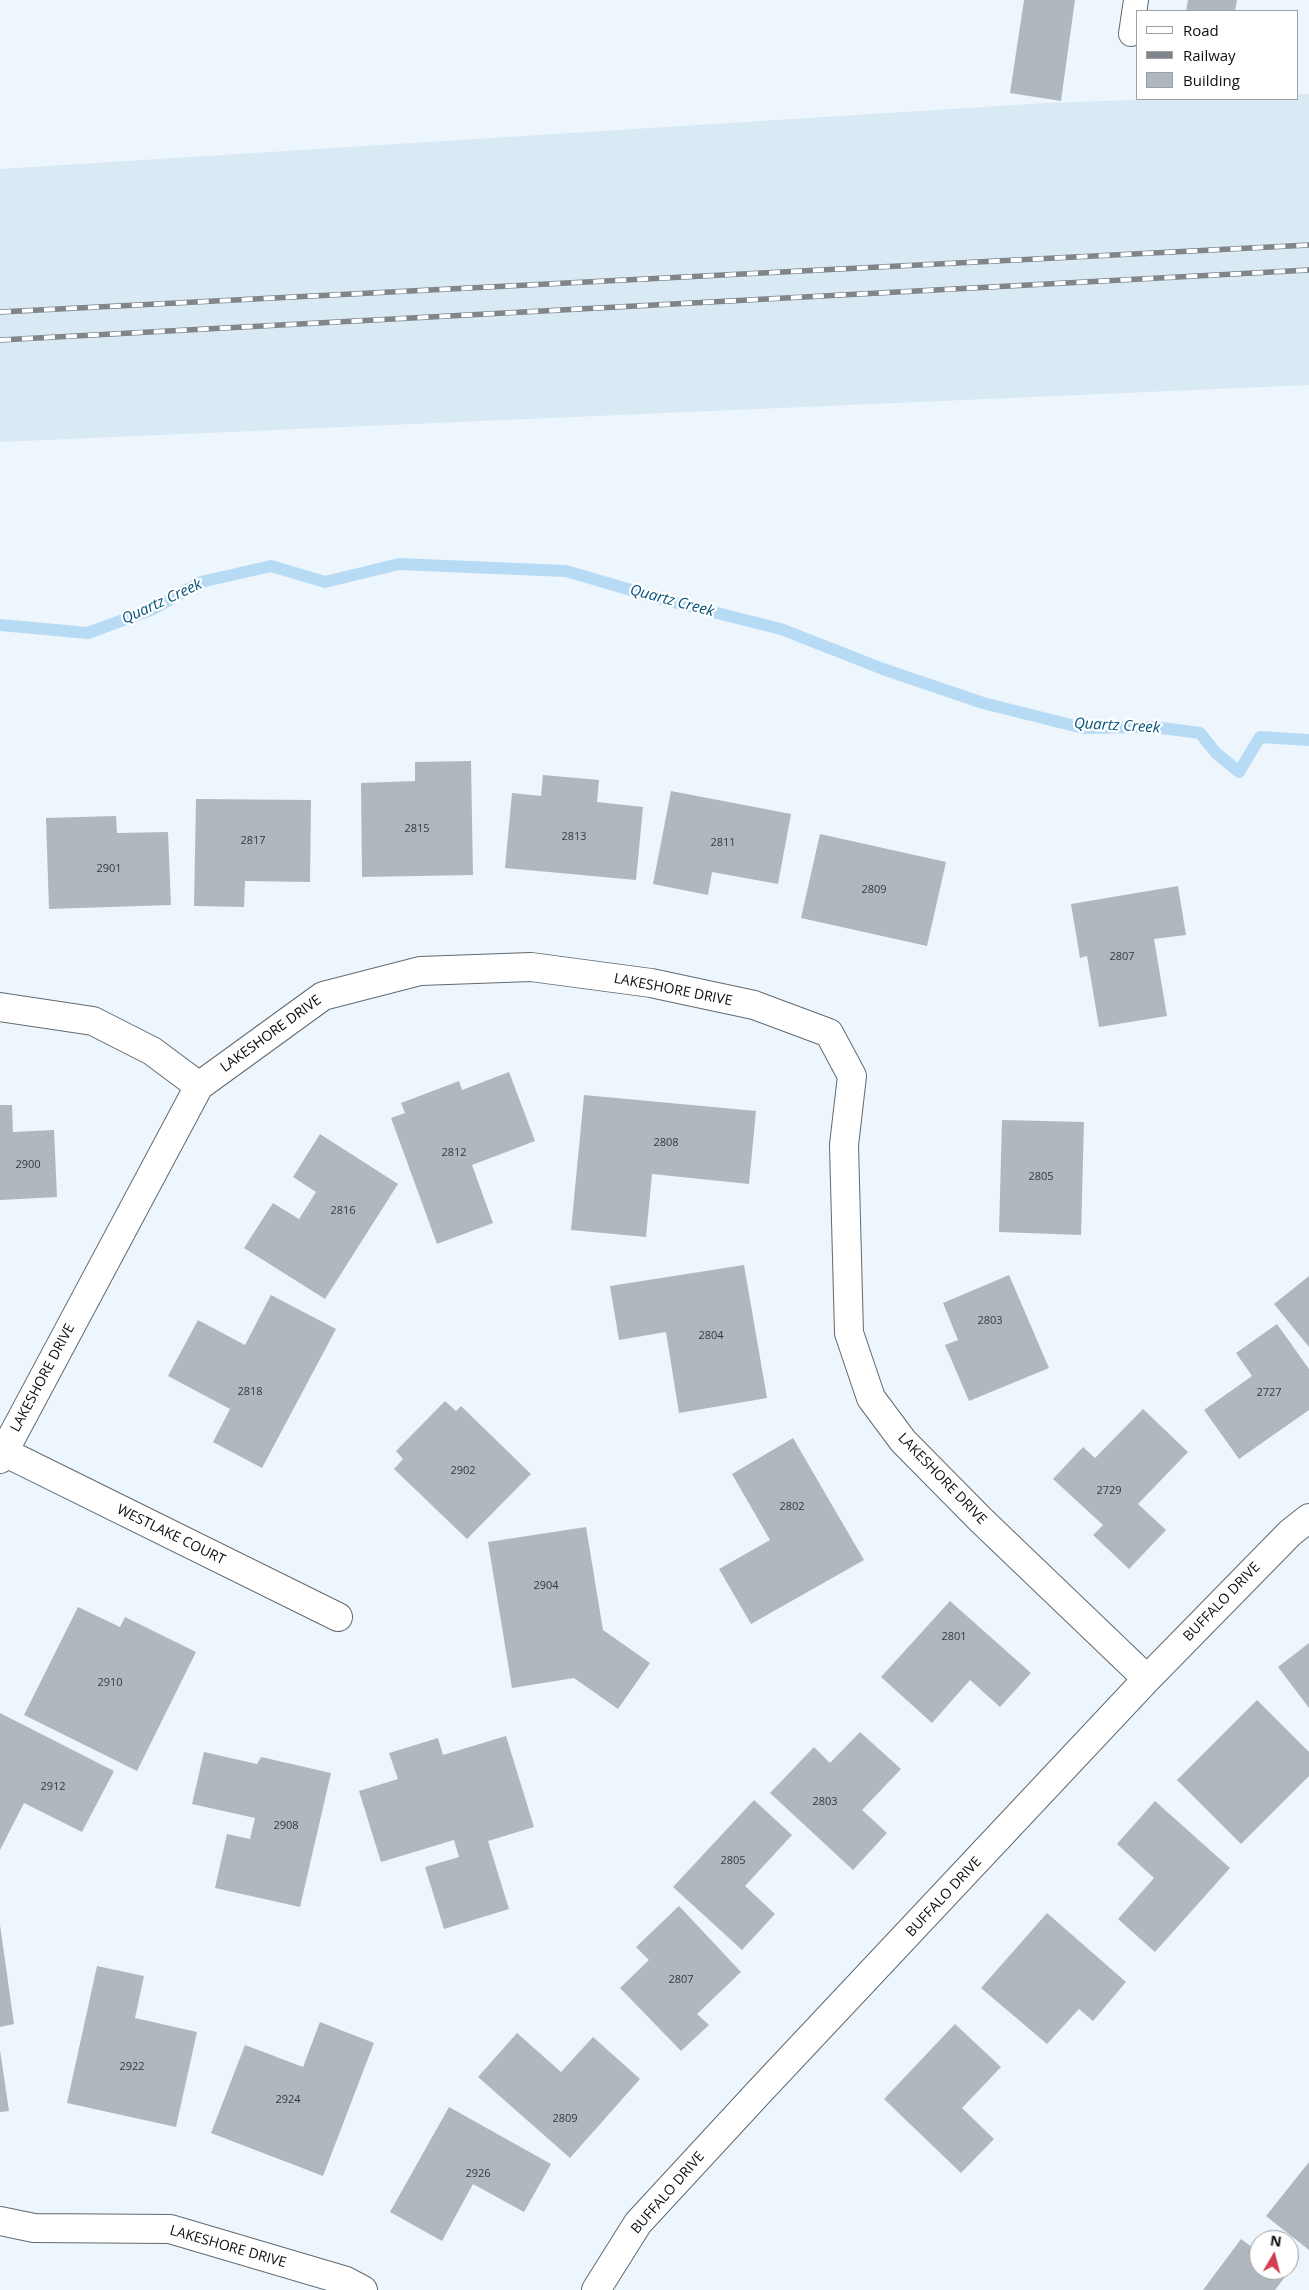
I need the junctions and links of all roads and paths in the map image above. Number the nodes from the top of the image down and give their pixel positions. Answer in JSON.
{"nodes":[{"id":1,"x":1136,"y":0,"type":"edge"},
{"id":2,"x":1131,"y":34,"type":"dead end"},
{"id":3,"x":0,"y":1007,"type":"edge"},
{"id":4,"x":199,"y":1086,"type":"junction"},
{"id":5,"x":2,"y":1456,"type":"edge"},
{"id":6,"x":1309,"y":1518,"type":"edge"},
{"id":7,"x":338,"y":1617,"type":"dead end"},
{"id":8,"x":1148,"y":1679,"type":"junction"},
{"id":9,"x":0,"y":2221,"type":"edge"},
{"id":10,"x":363,"y":2290,"type":"edge"},
{"id":11,"x":596,"y":2290,"type":"edge"}],
"edges":[{"from":1,"to":2,"type":"lane"},
{"from":3,"to":4,"type":"street"},
{"from":4,"to":5,"type":"street","name":"LAKESHORE DRIVE"},
{"from":4,"to":8,"type":"street","name":"LAKESHORE DRIVE"},
{"from":5,"to":7,"type":"street","name":"WESTLAKE COURT"},
{"from":6,"to":8,"type":"street","name":"BUFFALO DRIVE"},
{"from":8,"to":11,"type":"street","name":"BUFFALO DRIVE"},
{"from":9,"to":10,"type":"street","name":"LAKESHORE DRIVE"}]}
